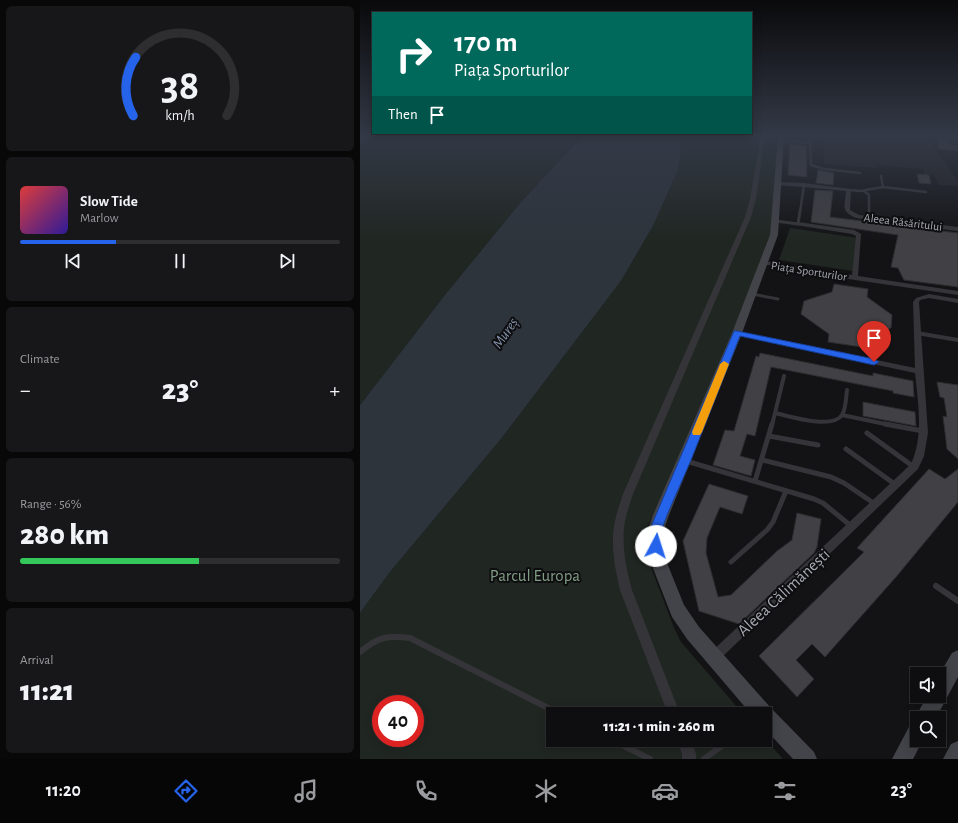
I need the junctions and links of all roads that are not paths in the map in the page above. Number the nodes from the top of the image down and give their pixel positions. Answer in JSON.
{"nodes":[{"id":1,"x":757,"y":171,"type":"edge"},
{"id":2,"x":778,"y":171,"type":"edge"},
{"id":3,"x":848,"y":171,"type":"edge"},
{"id":4,"x":860,"y":173,"type":"dead end"},
{"id":5,"x":881,"y":176,"type":"dead end"},
{"id":6,"x":777,"y":184,"type":"junction"},
{"id":7,"x":804,"y":185,"type":"junction"},
{"id":8,"x":883,"y":188,"type":"junction"},
{"id":9,"x":849,"y":190,"type":"junction"},
{"id":10,"x":864,"y":191,"type":"junction"},
{"id":11,"x":926,"y":192,"type":"dead end"},
{"id":12,"x":869,"y":211,"type":"dead end"},
{"id":13,"x":776,"y":221,"type":"junction"},
{"id":14,"x":798,"y":224,"type":"junction"},
{"id":15,"x":958,"y":229,"type":"edge"},
{"id":16,"x":764,"y":263,"type":"junction"},
{"id":17,"x":855,"y":278,"type":"junction"},
{"id":18,"x":958,"y":293,"type":"edge"},
{"id":19,"x":752,"y":294,"type":"junction"},
{"id":20,"x":778,"y":299,"type":"dead end"},
{"id":21,"x":958,"y":301,"type":"edge"},
{"id":22,"x":737,"y":333,"type":"junction"},
{"id":23,"x":917,"y":333,"type":"junction"},
{"id":24,"x":958,"y":340,"type":"edge"},
{"id":25,"x":919,"y":371,"type":"junction"},
{"id":26,"x":784,"y":376,"type":"dead end"},
{"id":27,"x":847,"y":390,"type":"dead end"},
{"id":28,"x":775,"y":413,"type":"junction"},
{"id":29,"x":842,"y":415,"type":"junction"},
{"id":30,"x":923,"y":431,"type":"junction"},
{"id":31,"x":867,"y":433,"type":"dead end"},
{"id":32,"x":769,"y":436,"type":"junction"},
{"id":33,"x":818,"y":446,"type":"dead end"},
{"id":34,"x":846,"y":449,"type":"dead end"},
{"id":35,"x":685,"y":460,"type":"junction"},
{"id":36,"x":762,"y":460,"type":"junction"},
{"id":37,"x":914,"y":467,"type":"junction"},
{"id":38,"x":755,"y":481,"type":"junction"},
{"id":39,"x":897,"y":485,"type":"junction"},
{"id":40,"x":786,"y":491,"type":"junction"},
{"id":41,"x":876,"y":505,"type":"junction"},
{"id":42,"x":853,"y":527,"type":"junction"},
{"id":43,"x":730,"y":562,"type":"dead end"},
{"id":44,"x":936,"y":586,"type":"dead end"},
{"id":45,"x":958,"y":602,"type":"edge"},
{"id":46,"x":360,"y":652,"type":"edge"},
{"id":47,"x":714,"y":658,"type":"junction"},
{"id":48,"x":958,"y":659,"type":"edge"},
{"id":49,"x":946,"y":680,"type":"edge"},
{"id":50,"x":546,"y":707,"type":"edge"},
{"id":51,"x":671,"y":707,"type":"edge"},
{"id":52,"x":758,"y":707,"type":"edge"},
{"id":53,"x":772,"y":723,"type":"edge"},
{"id":54,"x":910,"y":745,"type":"edge"},
{"id":55,"x":626,"y":747,"type":"edge"},
{"id":56,"x":686,"y":747,"type":"edge"},
{"id":57,"x":720,"y":747,"type":"edge"},
{"id":58,"x":958,"y":751,"type":"edge"},
{"id":59,"x":650,"y":759,"type":"edge"},
{"id":60,"x":689,"y":759,"type":"edge"},
{"id":61,"x":704,"y":759,"type":"edge"},
{"id":62,"x":806,"y":759,"type":"edge"},
{"id":63,"x":902,"y":759,"type":"edge"},
{"id":64,"x":953,"y":759,"type":"edge"}],
"edges":[{"from":1,"to":51,"type":"street"},
{"from":2,"to":6,"type":"street"},
{"from":3,"to":4,"type":"lane"},
{"from":5,"to":8,"type":"lane"},
{"from":6,"to":7,"type":"street","name":"Aleea Răsăritului"},
{"from":6,"to":13,"type":"street"},
{"from":7,"to":9,"type":"street","name":"Aleea Răsăritului"},
{"from":7,"to":14,"type":"lane"},
{"from":8,"to":10,"type":"lane","name":"Aleea Răsăritului"},
{"from":8,"to":11,"type":"lane","name":"Aleea Răsăritului"},
{"from":9,"to":10,"type":"lane","name":"Aleea Răsăritului"},
{"from":9,"to":15,"type":"street","name":"Aleea Răsăritului"},
{"from":10,"to":12,"type":"lane"},
{"from":13,"to":14,"type":"lane"},
{"from":13,"to":16,"type":"street"},
{"from":14,"to":17,"type":"street","name":"Piața Sporturilor"},
{"from":16,"to":17,"type":"street","name":"Piața Sporturilor"},
{"from":16,"to":19,"type":"street"},
{"from":17,"to":18,"type":"street","name":"Piața Sporturilor"},
{"from":19,"to":20,"type":"lane"},
{"from":19,"to":22,"type":"street"},
{"from":21,"to":23,"type":"street"},
{"from":22,"to":25,"type":"street"},
{"from":22,"to":35,"type":"street"},
{"from":23,"to":24,"type":"lane"},
{"from":23,"to":25,"type":"street"},
{"from":25,"to":30,"type":"street","name":"Aleea Călimănești"},
{"from":26,"to":28,"type":"lane"},
{"from":27,"to":29,"type":"lane"},
{"from":28,"to":29,"type":"lane"},
{"from":28,"to":32,"type":"lane"},
{"from":29,"to":30,"type":"lane"},
{"from":30,"to":37,"type":"street","name":"Aleea Călimănești"},
{"from":31,"to":37,"type":"lane"},
{"from":32,"to":33,"type":"lane"},
{"from":32,"to":36,"type":"lane"},
{"from":34,"to":39,"type":"lane"},
{"from":35,"to":38,"type":"lane"},
{"from":35,"to":47,"type":"street"},
{"from":36,"to":38,"type":"lane"},
{"from":36,"to":41,"type":"lane"},
{"from":37,"to":39,"type":"street","name":"Aleea Călimănești"},
{"from":38,"to":40,"type":"lane"},
{"from":39,"to":41,"type":"street","name":"Aleea Călimănești"},
{"from":40,"to":42,"type":"lane"},
{"from":40,"to":43,"type":"lane"},
{"from":41,"to":42,"type":"street","name":"Aleea Călimănești"},
{"from":42,"to":47,"type":"street","name":"Aleea Călimănești"},
{"from":44,"to":45,"type":"lane"},
{"from":46,"to":50,"type":"lane"},
{"from":47,"to":52,"type":"street"},
{"from":48,"to":49,"type":"street"},
{"from":53,"to":62,"type":"street"},
{"from":54,"to":63,"type":"street"},
{"from":55,"to":59,"type":"lane"},
{"from":56,"to":60,"type":"street"},
{"from":57,"to":61,"type":"lane"},
{"from":58,"to":64,"type":"street"}]}
